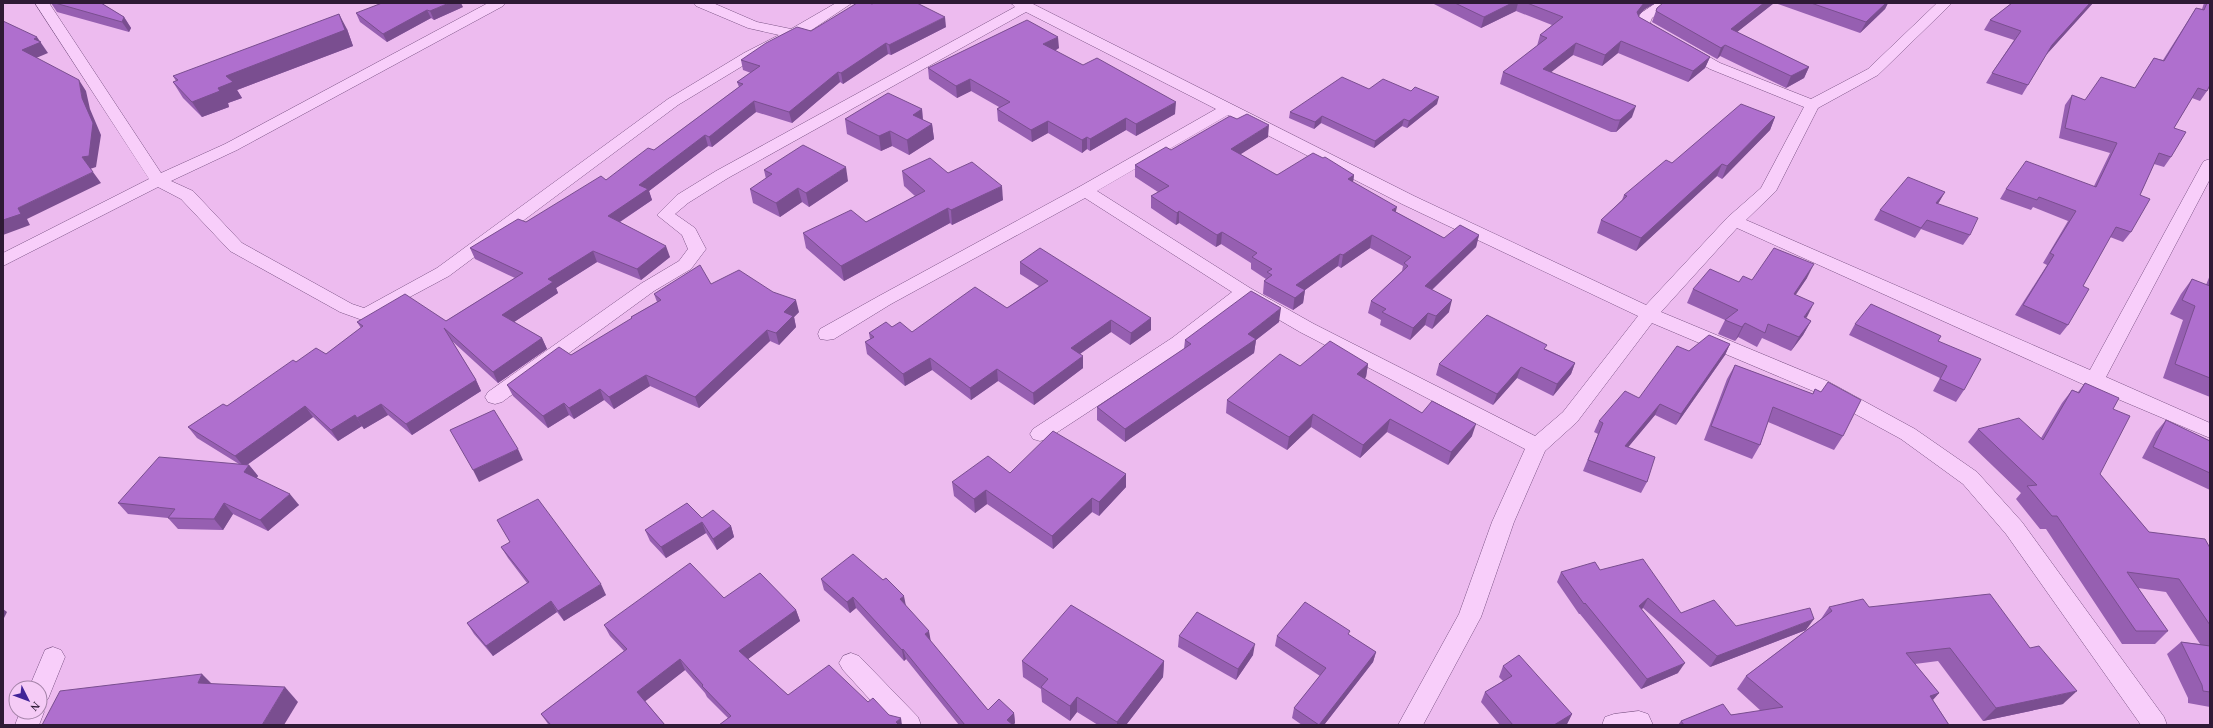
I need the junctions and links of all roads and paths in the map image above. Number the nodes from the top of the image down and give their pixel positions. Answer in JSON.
{"nodes":[{"id":1,"x":42,"y":3,"type":"edge"},
{"id":2,"x":498,"y":3,"type":"edge"},
{"id":3,"x":701,"y":3,"type":"edge"},
{"id":4,"x":845,"y":3,"type":"edge"},
{"id":5,"x":1665,"y":3,"type":"edge"},
{"id":6,"x":1945,"y":3,"type":"edge"},
{"id":7,"x":1022,"y":5,"type":"edge"},
{"id":8,"x":793,"y":34,"type":"junction"},
{"id":9,"x":1812,"y":105,"type":"junction"},
{"id":10,"x":1228,"y":110,"type":"junction"},
{"id":11,"x":2210,"y":164,"type":"edge"},
{"id":12,"x":158,"y":181,"type":"junction"},
{"id":13,"x":1085,"y":191,"type":"junction"},
{"id":14,"x":1734,"y":221,"type":"junction"},
{"id":15,"x":3,"y":260,"type":"edge"},
{"id":16,"x":1244,"y":292,"type":"junction"},
{"id":17,"x":1650,"y":314,"type":"junction"},
{"id":18,"x":827,"y":334,"type":"dead end"},
{"id":19,"x":2094,"y":381,"type":"junction"},
{"id":20,"x":495,"y":397,"type":"dead end"},
{"id":21,"x":2210,"y":431,"type":"edge"},
{"id":22,"x":1040,"y":434,"type":"dead end"},
{"id":23,"x":1537,"y":446,"type":"junction"},
{"id":24,"x":53,"y":657,"type":"dead end"},
{"id":25,"x":851,"y":663,"type":"dead end"},
{"id":26,"x":44,"y":680,"type":"edge"},
{"id":27,"x":909,"y":725,"type":"edge"},
{"id":28,"x":1410,"y":725,"type":"edge"},
{"id":29,"x":1614,"y":725,"type":"edge"},
{"id":30,"x":1641,"y":725,"type":"edge"},
{"id":31,"x":2155,"y":725,"type":"edge"}],
"edges":[{"from":1,"to":12,"type":"street"},
{"from":2,"to":12,"type":"street"},
{"from":3,"to":8,"type":"street"},
{"from":4,"to":8,"type":"street"},
{"from":5,"to":9,"type":"street"},
{"from":6,"to":9,"type":"street"},
{"from":7,"to":10,"type":"street"},
{"from":7,"to":20,"type":"street"},
{"from":8,"to":12,"type":"street"},
{"from":9,"to":14,"type":"street"},
{"from":10,"to":13,"type":"street"},
{"from":10,"to":17,"type":"street"},
{"from":11,"to":19,"type":"street"},
{"from":12,"to":15,"type":"street"},
{"from":13,"to":16,"type":"street"},
{"from":13,"to":18,"type":"street"},
{"from":14,"to":17,"type":"street"},
{"from":14,"to":19,"type":"street"},
{"from":16,"to":22,"type":"street"},
{"from":16,"to":23,"type":"street"},
{"from":17,"to":23,"type":"street"},
{"from":17,"to":31,"type":"street"},
{"from":19,"to":21,"type":"street"},
{"from":23,"to":28,"type":"street"},
{"from":24,"to":26,"type":"street"},
{"from":25,"to":27,"type":"street"},
{"from":29,"to":30,"type":"street"}]}
